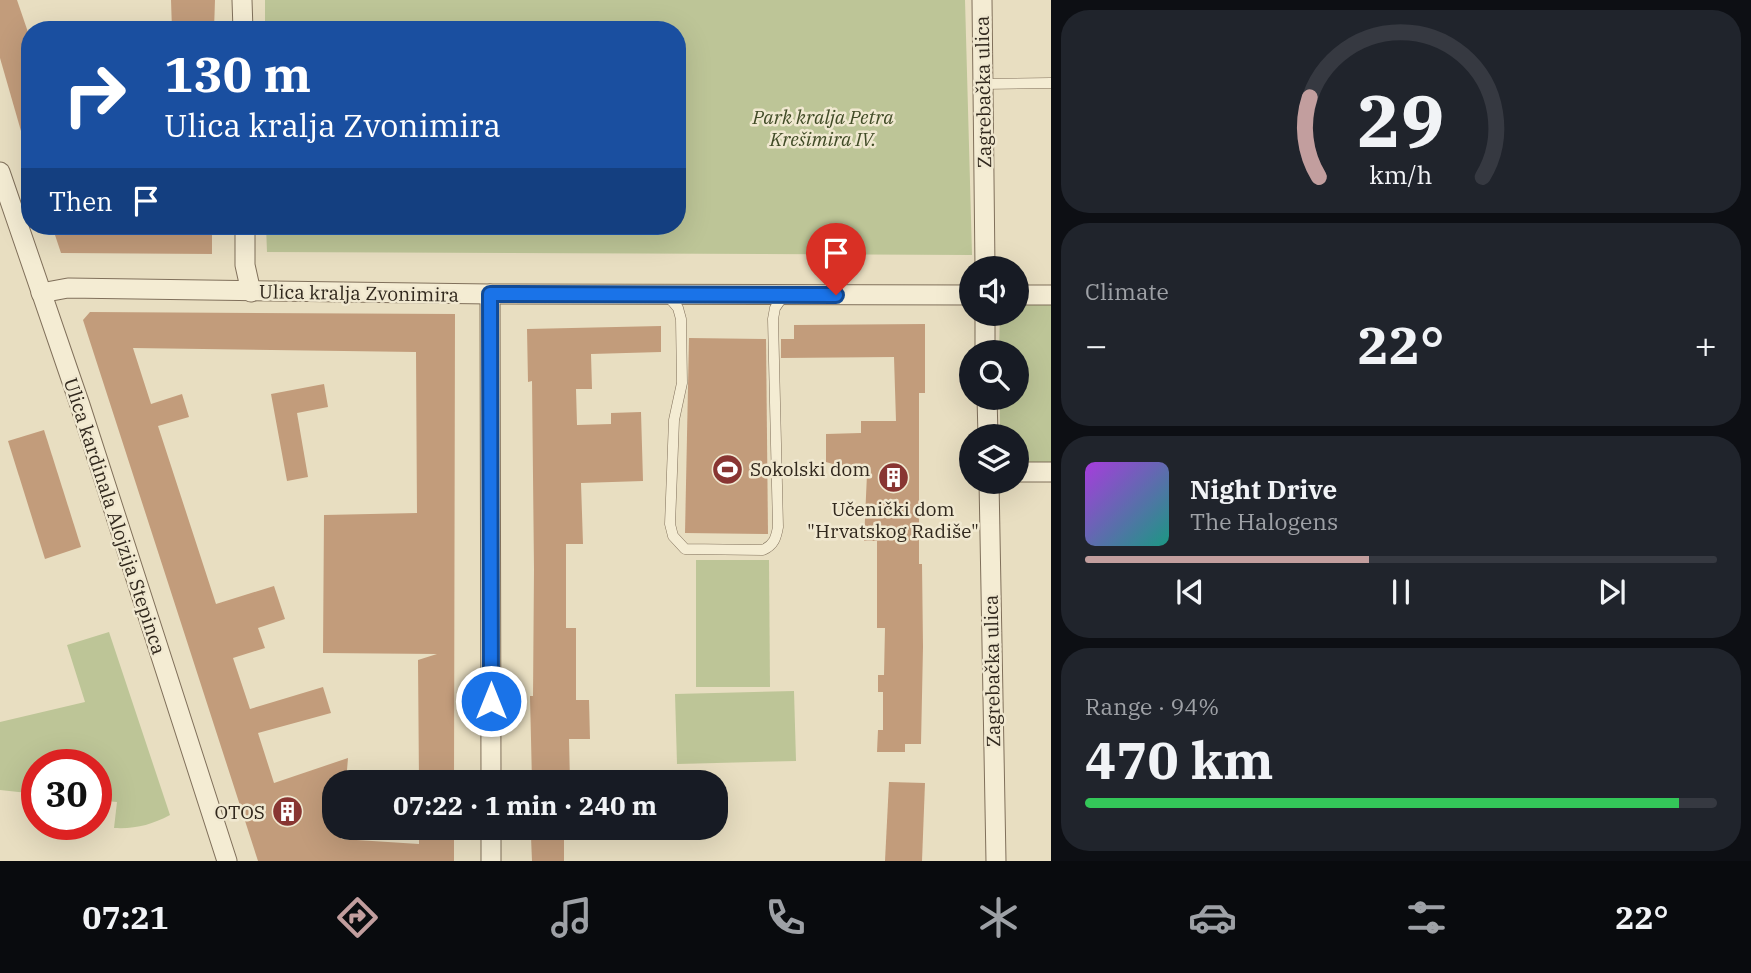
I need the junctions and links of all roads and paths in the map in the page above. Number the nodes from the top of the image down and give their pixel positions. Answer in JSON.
{"nodes":[{"id":1,"x":242,"y":0,"type":"edge"},
{"id":2,"x":982,"y":0,"type":"edge"},
{"id":3,"x":243,"y":21,"type":"edge"},
{"id":4,"x":1051,"y":83,"type":"edge"},
{"id":5,"x":983,"y":84,"type":"junction"},
{"id":6,"x":0,"y":172,"type":"edge"},
{"id":7,"x":21,"y":234,"type":"edge"},
{"id":8,"x":21,"y":235,"type":"edge"},
{"id":9,"x":245,"y":235,"type":"edge"},
{"id":10,"x":985,"y":256,"type":"edge"},
{"id":11,"x":251,"y":292,"type":"junction"},
{"id":12,"x":41,"y":293,"type":"junction"},
{"id":13,"x":490,"y":294,"type":"junction"},
{"id":14,"x":667,"y":294,"type":"junction"},
{"id":15,"x":785,"y":295,"type":"junction"},
{"id":16,"x":959,"y":295,"type":"edge"},
{"id":17,"x":1029,"y":295,"type":"edge"},
{"id":18,"x":1051,"y":295,"type":"edge"},
{"id":19,"x":1029,"y":472,"type":"edge"},
{"id":20,"x":1051,"y":472,"type":"edge"},
{"id":21,"x":989,"y":494,"type":"edge"},
{"id":22,"x":491,"y":770,"type":"edge"},
{"id":23,"x":491,"y":840,"type":"edge"},
{"id":24,"x":227,"y":861,"type":"edge"},
{"id":25,"x":491,"y":861,"type":"edge"},
{"id":26,"x":996,"y":861,"type":"edge"}],
"edges":[{"from":1,"to":3,"type":"street"},
{"from":2,"to":5,"type":"street","name":"Zagrebačka ulica"},
{"from":4,"to":5,"type":"lane"},
{"from":5,"to":10,"type":"street","name":"Zagrebačka ulica"},
{"from":6,"to":7,"type":"street","name":"Ulica kardinala Alojzija Stepinca"},
{"from":8,"to":12,"type":"street","name":"Ulica kardinala Alojzija Stepinca"},
{"from":9,"to":11,"type":"street"},
{"from":11,"to":12,"type":"street","name":"Ulica kralja Zvonimira"},
{"from":11,"to":13,"type":"street","name":"Ulica kralja Zvonimira"},
{"from":12,"to":24,"type":"street","name":"Ulica kardinala Alojzija Stepinca"},
{"from":13,"to":14,"type":"street","name":"Ulica kralja Zvonimira"},
{"from":13,"to":22,"type":"street"},
{"from":14,"to":15,"type":"street","name":"Ulica kralja Zvonimira"},
{"from":14,"to":15,"type":"lane"},
{"from":15,"to":16,"type":"street","name":"Ulica kralja Zvonimira"},
{"from":17,"to":18,"type":"street"},
{"from":19,"to":20,"type":"street"},
{"from":21,"to":26,"type":"street","name":"Zagrebačka ulica"},
{"from":23,"to":25,"type":"street"}]}
